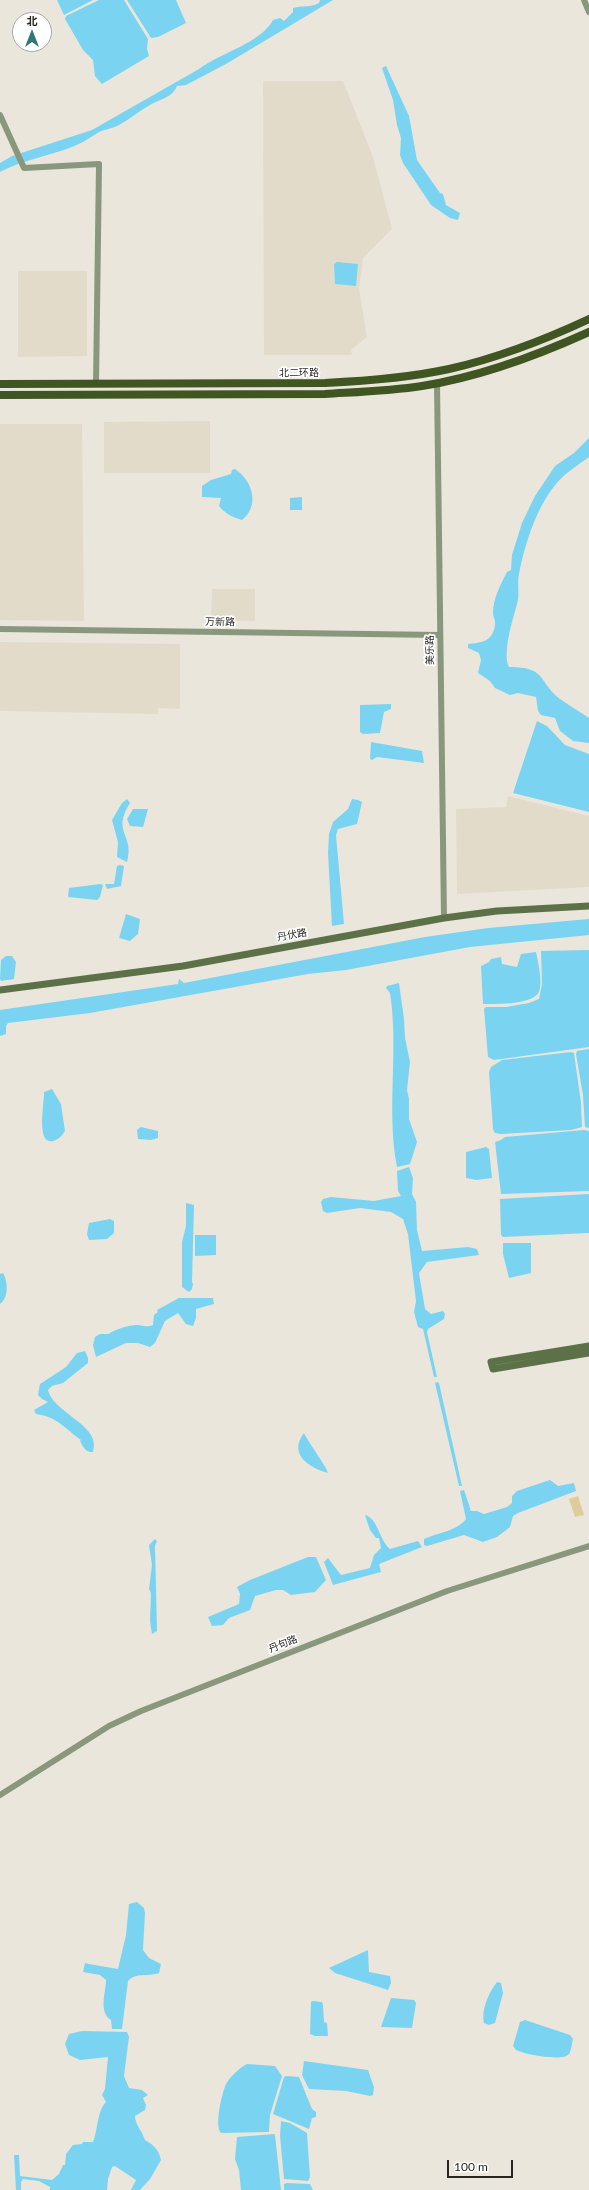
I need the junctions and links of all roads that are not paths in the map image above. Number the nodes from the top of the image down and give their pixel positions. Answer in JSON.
{"nodes":[{"id":1,"x":584,"y":0,"type":"edge"},
{"id":2,"x":589,"y":12,"type":"edge"},
{"id":3,"x":0,"y":115,"type":"edge"},
{"id":4,"x":589,"y":320,"type":"edge"},
{"id":5,"x":589,"y":332,"type":"edge"},
{"id":6,"x":435,"y":371,"type":"junction"},
{"id":7,"x":258,"y":383,"type":"junction"},
{"id":8,"x":437,"y":383,"type":"junction"},
{"id":9,"x":0,"y":384,"type":"edge"},
{"id":10,"x":96,"y":384,"type":"junction"},
{"id":11,"x":96,"y":394,"type":"junction"},
{"id":12,"x":258,"y":394,"type":"junction"},
{"id":13,"x":0,"y":395,"type":"edge"},
{"id":14,"x":0,"y":629,"type":"edge"},
{"id":15,"x":440,"y":635,"type":"junction"},
{"id":16,"x":589,"y":906,"type":"edge"},
{"id":17,"x":444,"y":918,"type":"junction"},
{"id":18,"x":0,"y":990,"type":"edge"},
{"id":19,"x":589,"y":1346,"type":"edge"},
{"id":20,"x":589,"y":1353,"type":"edge"},
{"id":21,"x":589,"y":1546,"type":"edge"},
{"id":22,"x":0,"y":1795,"type":"edge"}],
"edges":[{"from":1,"to":2,"type":"street"},
{"from":3,"to":10,"type":"street"},
{"from":4,"to":6,"type":"main road","name":"北二环路"},
{"from":5,"to":8,"type":"main road"},
{"from":6,"to":7,"type":"main road","name":"北二环路"},
{"from":6,"to":8,"type":"main road"},
{"from":7,"to":10,"type":"main road","name":"北二环路"},
{"from":7,"to":12,"type":"main road"},
{"from":8,"to":12,"type":"main road"},
{"from":8,"to":15,"type":"street","name":"美乐路"},
{"from":9,"to":10,"type":"main road","name":"北二环路"},
{"from":10,"to":11,"type":"main road"},
{"from":11,"to":12,"type":"main road"},
{"from":11,"to":13,"type":"main road"},
{"from":14,"to":15,"type":"street","name":"万新路"},
{"from":15,"to":17,"type":"street","name":"美乐路"},
{"from":16,"to":17,"type":"main road","name":"丹伏路"},
{"from":17,"to":18,"type":"main road","name":"丹伏路"},
{"from":19,"to":20,"type":"main road"},
{"from":21,"to":22,"type":"street","name":"丹句路"}]}
